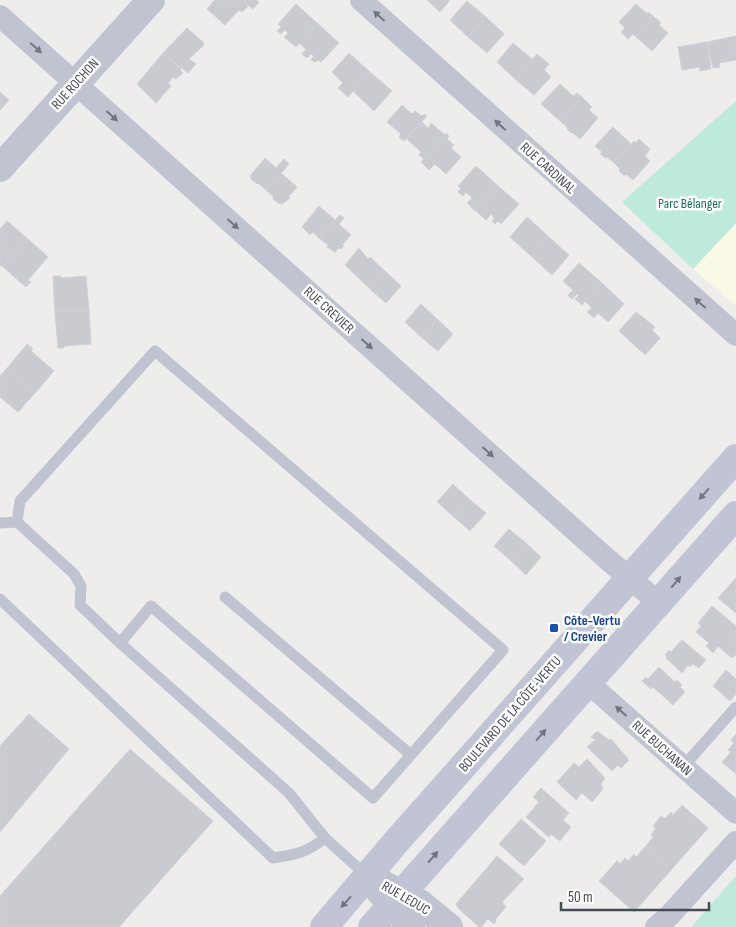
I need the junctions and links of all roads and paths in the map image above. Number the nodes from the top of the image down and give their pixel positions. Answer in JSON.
{"nodes":[{"id":1,"x":151,"y":0,"type":"edge"},
{"id":2,"x":360,"y":0,"type":"edge"},
{"id":3,"x":0,"y":16,"type":"edge"},
{"id":4,"x":75,"y":83,"type":"junction"},
{"id":5,"x":0,"y":168,"type":"edge"},
{"id":6,"x":736,"y":335,"type":"edge"},
{"id":7,"x":736,"y":458,"type":"edge"},
{"id":8,"x":736,"y":516,"type":"edge"},
{"id":9,"x":17,"y":522,"type":"junction"},
{"id":10,"x":0,"y":523,"type":"edge"},
{"id":11,"x":630,"y":578,"type":"junction"},
{"id":12,"x":224,"y":597,"type":"dead end"},
{"id":13,"x":0,"y":599,"type":"edge"},
{"id":14,"x":659,"y":603,"type":"junction"},
{"id":15,"x":120,"y":643,"type":"junction"},
{"id":16,"x":587,"y":682,"type":"junction"},
{"id":17,"x":736,"y":707,"type":"edge"},
{"id":18,"x":411,"y":755,"type":"junction"},
{"id":19,"x":683,"y":767,"type":"junction"},
{"id":20,"x":736,"y":813,"type":"edge"},
{"id":21,"x":325,"y":838,"type":"junction"},
{"id":22,"x":736,"y":842,"type":"edge"},
{"id":23,"x":368,"y":876,"type":"junction"},
{"id":24,"x":396,"y":899,"type":"junction"},
{"id":25,"x":324,"y":927,"type":"edge"},
{"id":26,"x":372,"y":927,"type":"edge"},
{"id":27,"x":411,"y":927,"type":"edge"},
{"id":28,"x":449,"y":927,"type":"edge"},
{"id":29,"x":656,"y":927,"type":"edge"}],
"edges":[{"from":1,"to":4,"type":"street","name":"RUE ROCHON"},
{"from":6,"to":2,"type":"street","name":"RUE CARDINAL","one_way":true},
{"from":3,"to":4,"type":"street","name":"RUE CREVIER","one_way":true},
{"from":4,"to":5,"type":"street","name":"RUE ROCHON"},
{"from":4,"to":11,"type":"street","name":"RUE CREVIER","one_way":true},
{"from":7,"to":11,"type":"main road","name":"BOULEVARD DE LA CÔTE-VERTU","one_way":true},
{"from":14,"to":8,"type":"main road","one_way":true},
{"from":9,"to":10,"type":"lane"},
{"from":9,"to":15,"type":"lane"},
{"from":9,"to":18,"type":"lane"},
{"from":11,"to":14,"type":"street","name":"RUE CREVIER"},
{"from":11,"to":23,"type":"main road","name":"BOULEVARD DE LA CÔTE-VERTU"},
{"from":12,"to":18,"type":"lane"},
{"from":13,"to":21,"type":"lane"},
{"from":14,"to":16,"type":"main road"},
{"from":15,"to":18,"type":"lane"},
{"from":15,"to":21,"type":"lane"},
{"from":19,"to":16,"type":"street","name":"RUE BUCHANAN","one_way":true},
{"from":24,"to":16,"type":"main road","one_way":true},
{"from":17,"to":19,"type":"lane"},
{"from":19,"to":20,"type":"street","name":"RUE BUCHANAN"},
{"from":21,"to":23,"type":"lane"},
{"from":22,"to":29,"type":"street"},
{"from":23,"to":24,"type":"street","name":"RUE LEDUC"},
{"from":23,"to":25,"type":"main road","name":"BOULEVARD DE LA CÔTE-VERTU","one_way":true},
{"from":24,"to":26,"type":"main road"},
{"from":24,"to":27,"type":"street","name":"RUE LEDUC"},
{"from":24,"to":28,"type":"street","name":"RUE LEDUC"}]}
